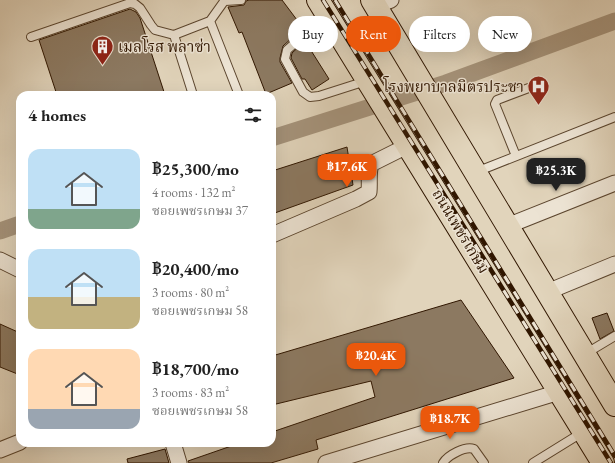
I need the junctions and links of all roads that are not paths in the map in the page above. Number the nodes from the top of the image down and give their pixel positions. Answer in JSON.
{"nodes":[{"id":1,"x":225,"y":0,"type":"edge"},
{"id":2,"x":241,"y":0,"type":"edge"},
{"id":3,"x":380,"y":2,"type":"edge"},
{"id":4,"x":323,"y":7,"type":"edge"},
{"id":5,"x":210,"y":21,"type":"junction"},
{"id":6,"x":174,"y":35,"type":"junction"},
{"id":7,"x":31,"y":37,"type":"dead end"},
{"id":8,"x":370,"y":82,"type":"junction"},
{"id":9,"x":534,"y":86,"type":"dead end"},
{"id":10,"x":192,"y":91,"type":"edge"},
{"id":11,"x":237,"y":91,"type":"edge"},
{"id":12,"x":615,"y":117,"type":"edge"},
{"id":13,"x":409,"y":145,"type":"junction"},
{"id":14,"x":516,"y":156,"type":"junction"},
{"id":15,"x":475,"y":172,"type":"junction"},
{"id":16,"x":615,"y":183,"type":"edge"},
{"id":17,"x":507,"y":226,"type":"junction"},
{"id":18,"x":276,"y":233,"type":"edge"},
{"id":19,"x":0,"y":260,"type":"edge"},
{"id":20,"x":615,"y":264,"type":"edge"},
{"id":21,"x":16,"y":268,"type":"edge"},
{"id":22,"x":547,"y":292,"type":"junction"},
{"id":23,"x":615,"y":336,"type":"edge"},
{"id":24,"x":584,"y":354,"type":"junction"},
{"id":25,"x":559,"y":392,"type":"junction"},
{"id":26,"x":615,"y":405,"type":"edge"},
{"id":27,"x":584,"y":432,"type":"junction"},
{"id":28,"x":16,"y":444,"type":"edge"},
{"id":29,"x":174,"y":447,"type":"edge"},
{"id":30,"x":0,"y":450,"type":"edge"},
{"id":31,"x":605,"y":457,"type":"edge"},
{"id":32,"x":331,"y":462,"type":"edge"},
{"id":33,"x":179,"y":463,"type":"edge"},
{"id":34,"x":443,"y":463,"type":"edge"},
{"id":35,"x":484,"y":463,"type":"edge"},
{"id":36,"x":533,"y":463,"type":"edge"}],
"edges":[{"from":1,"to":2,"type":"lane"},
{"from":1,"to":5,"type":"lane"},
{"from":3,"to":15,"type":"main road"},
{"from":4,"to":8,"type":"main road","name":"ถนนเพชรเกษม"},
{"from":4,"to":8,"type":"lane"},
{"from":5,"to":6,"type":"lane"},
{"from":5,"to":11,"type":"lane"},
{"from":6,"to":7,"type":"lane"},
{"from":6,"to":10,"type":"lane"},
{"from":8,"to":13,"type":"main road","name":"ถนนเพชรเกษม"},
{"from":9,"to":14,"type":"lane"},
{"from":12,"to":14,"type":"lane"},
{"from":13,"to":18,"type":"street"},
{"from":13,"to":25,"type":"main road","name":"ถนนเพชรเกษม"},
{"from":14,"to":15,"type":"lane"},
{"from":15,"to":17,"type":"main road"},
{"from":16,"to":17,"type":"street"},
{"from":17,"to":22,"type":"main road"},
{"from":19,"to":21,"type":"street"},
{"from":20,"to":22,"type":"street"},
{"from":22,"to":24,"type":"main road"},
{"from":23,"to":24,"type":"lane"},
{"from":24,"to":26,"type":"main road"},
{"from":25,"to":27,"type":"main road","name":"ถนนเพชรเกษม"},
{"from":25,"to":32,"type":"street"},
{"from":27,"to":31,"type":"main road","name":"ถนนเพชรเกษม"},
{"from":27,"to":36,"type":"lane"},
{"from":28,"to":30,"type":"street"},
{"from":29,"to":33,"type":"street"},
{"from":34,"to":35,"type":"lane"}]}
